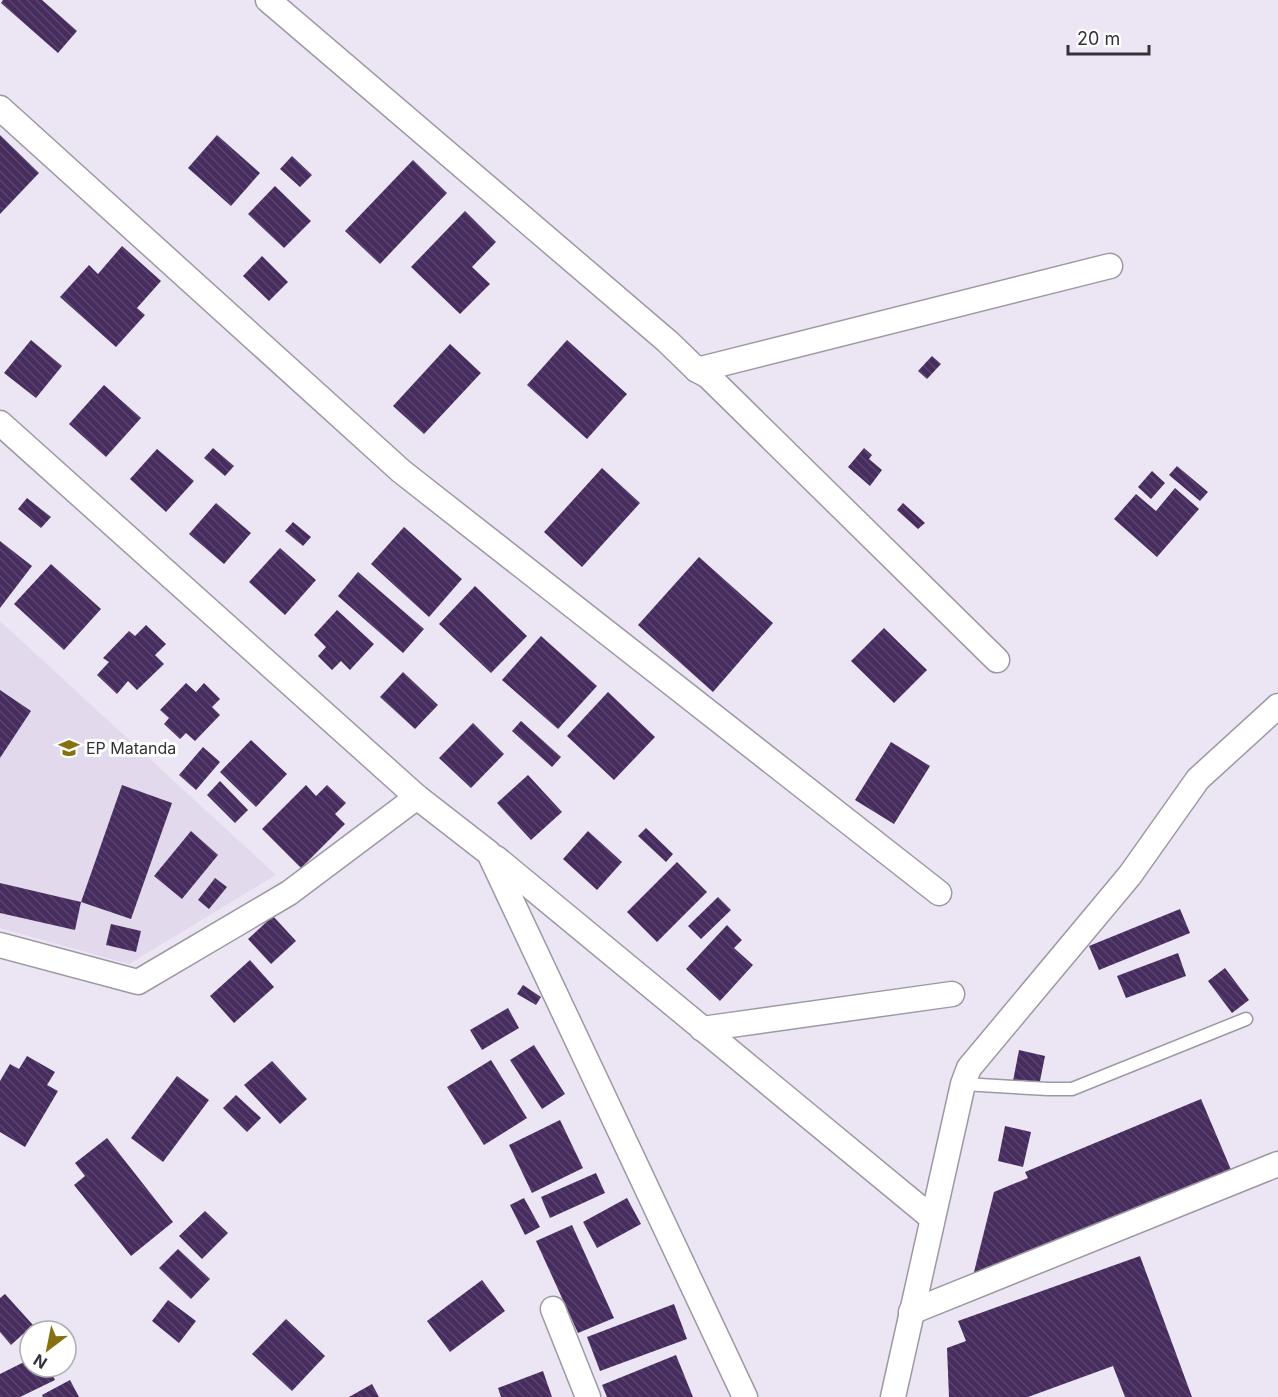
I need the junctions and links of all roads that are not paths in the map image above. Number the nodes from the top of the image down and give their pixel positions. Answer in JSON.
{"nodes":[{"id":1,"x":268,"y":0,"type":"edge"},
{"id":2,"x":0,"y":108,"type":"edge"},
{"id":3,"x":1110,"y":266,"type":"dead end"},
{"id":4,"x":697,"y":370,"type":"junction"},
{"id":5,"x":0,"y":423,"type":"edge"},
{"id":6,"x":997,"y":660,"type":"dead end"},
{"id":7,"x":1278,"y":706,"type":"edge"},
{"id":8,"x":417,"y":798,"type":"junction"},
{"id":9,"x":489,"y":853,"type":"junction"},
{"id":10,"x":939,"y":893,"type":"dead end"},
{"id":11,"x":0,"y":945,"type":"edge"},
{"id":12,"x":951,"y":994,"type":"dead end"},
{"id":13,"x":1246,"y":1019,"type":"dead end"},
{"id":14,"x":702,"y":1029,"type":"junction"},
{"id":15,"x":963,"y":1084,"type":"junction"},
{"id":16,"x":1278,"y":1164,"type":"edge"},
{"id":17,"x":932,"y":1218,"type":"junction"},
{"id":18,"x":554,"y":1309,"type":"dead end"},
{"id":19,"x":912,"y":1312,"type":"junction"},
{"id":20,"x":588,"y":1397,"type":"edge"},
{"id":21,"x":746,"y":1397,"type":"edge"},
{"id":22,"x":892,"y":1397,"type":"edge"}],
"edges":[{"from":1,"to":4,"type":"street"},
{"from":2,"to":10,"type":"street"},
{"from":3,"to":4,"type":"street"},
{"from":4,"to":6,"type":"street"},
{"from":5,"to":8,"type":"street"},
{"from":7,"to":15,"type":"street"},
{"from":8,"to":9,"type":"street"},
{"from":8,"to":11,"type":"street"},
{"from":9,"to":14,"type":"street"},
{"from":9,"to":21,"type":"street"},
{"from":12,"to":14,"type":"street"},
{"from":13,"to":15,"type":"lane"},
{"from":14,"to":17,"type":"street"},
{"from":15,"to":17,"type":"street"},
{"from":16,"to":19,"type":"street"},
{"from":17,"to":19,"type":"street"},
{"from":18,"to":20,"type":"street"},
{"from":19,"to":22,"type":"street"}]}
